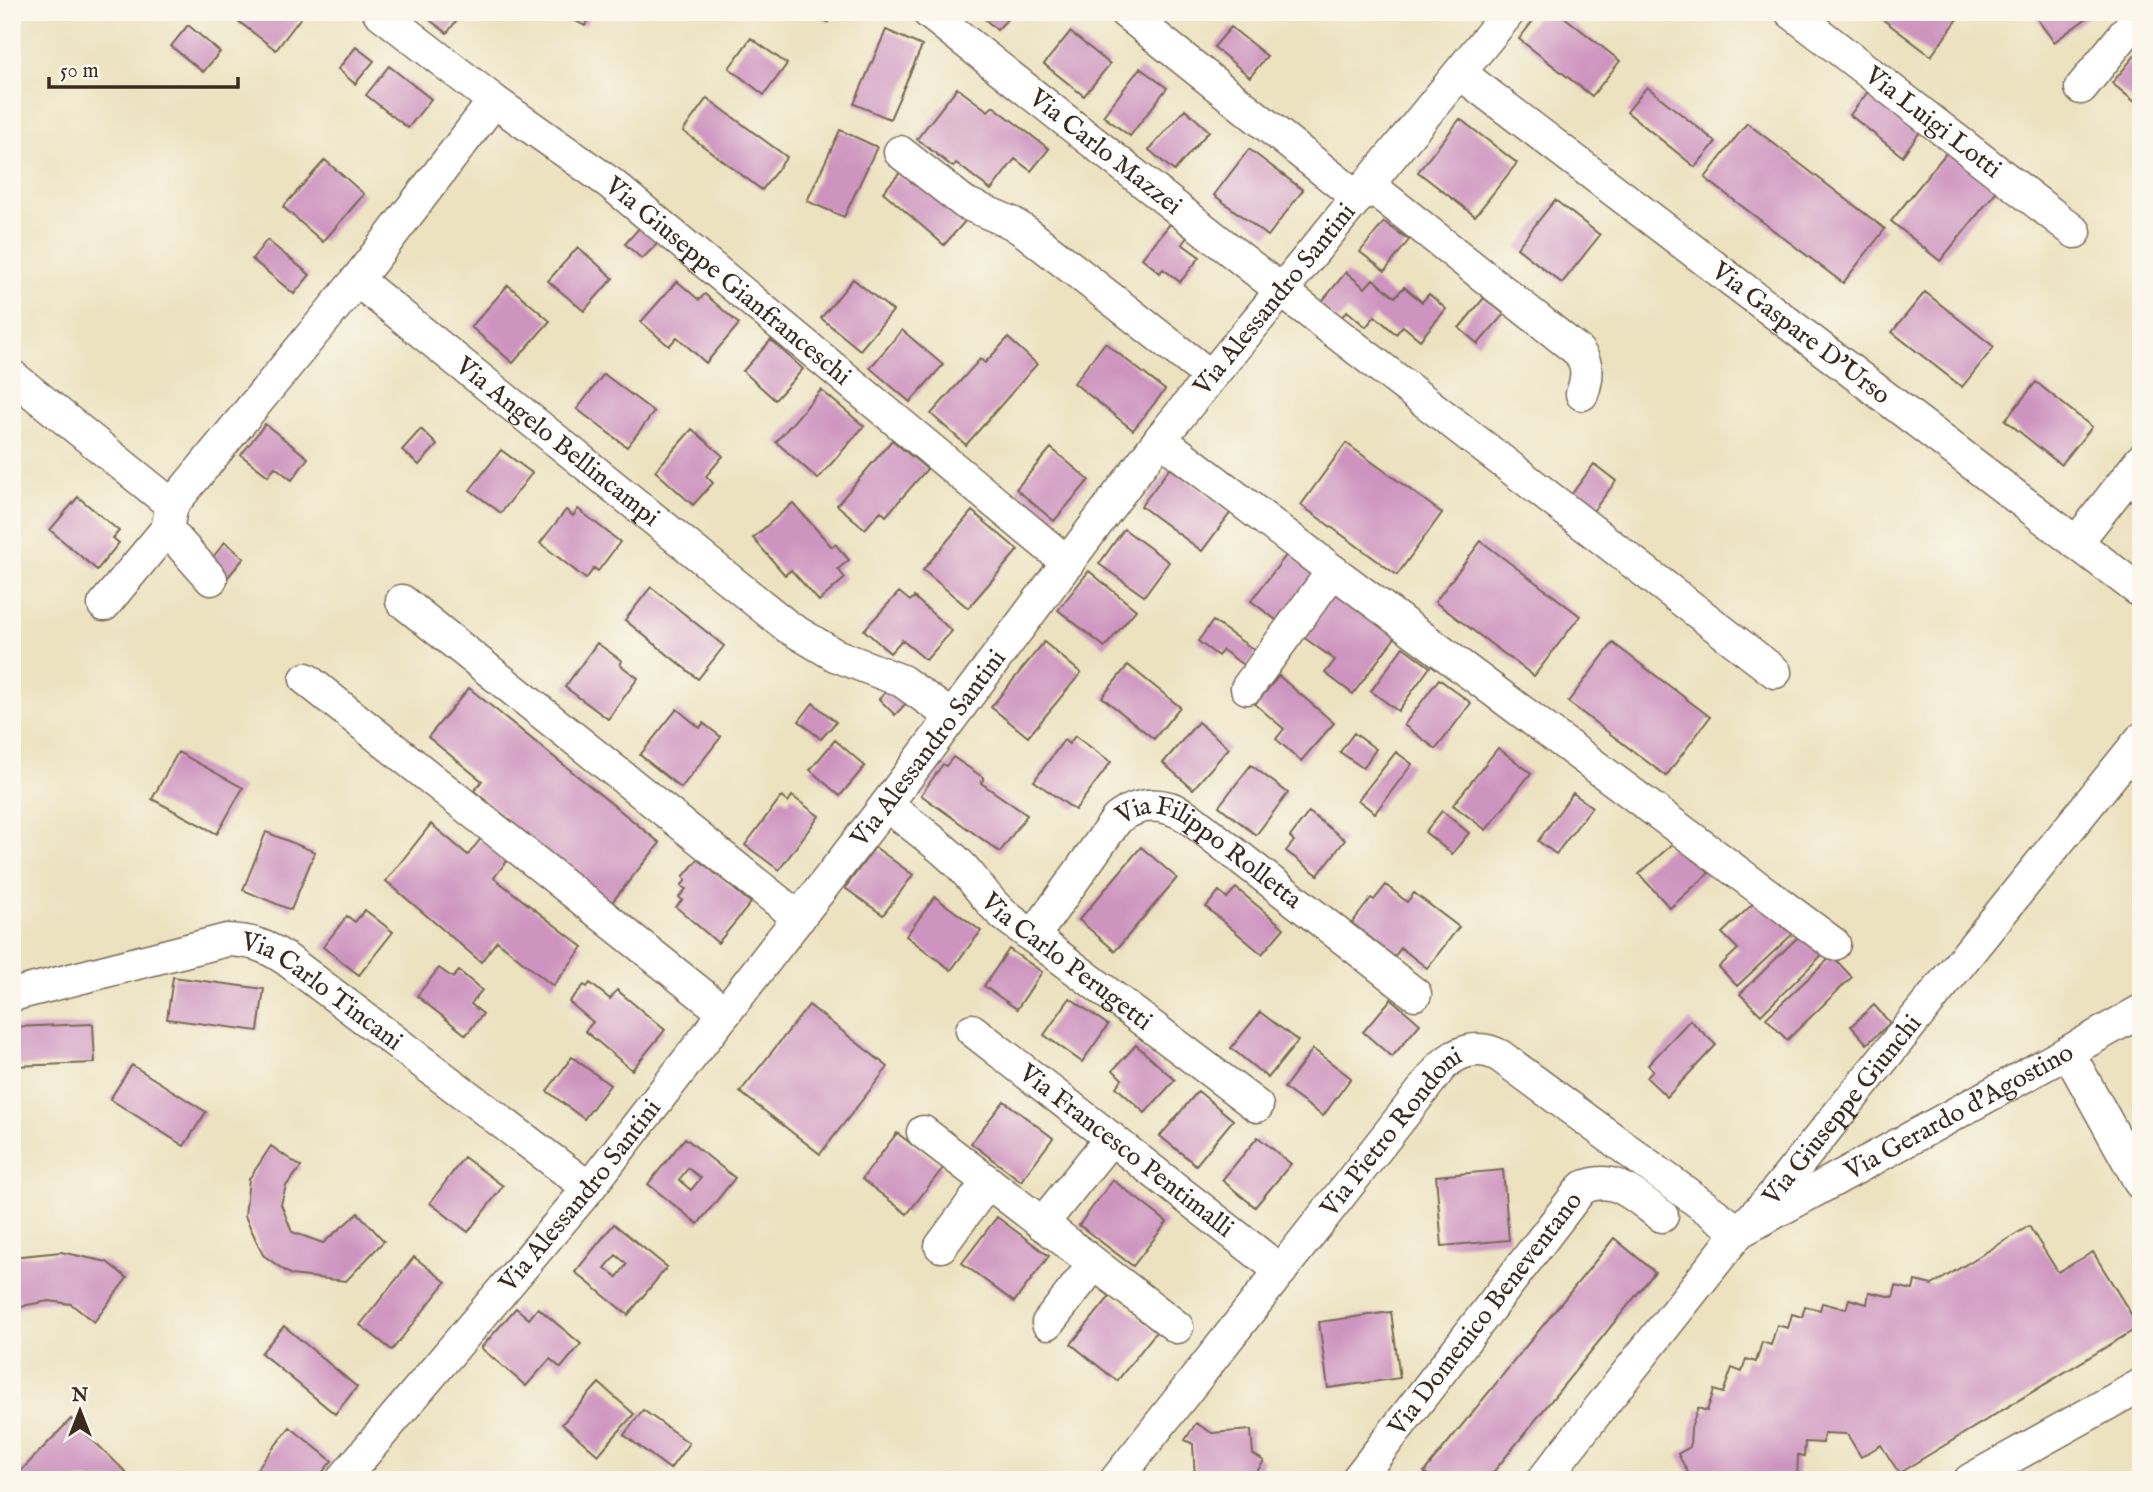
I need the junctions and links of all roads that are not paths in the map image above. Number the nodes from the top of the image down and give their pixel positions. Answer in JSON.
{"nodes":[{"id":1,"x":928,"y":12,"type":"edge"},
{"id":2,"x":1125,"y":12,"type":"edge"},
{"id":3,"x":1509,"y":12,"type":"edge"},
{"id":4,"x":1791,"y":12,"type":"edge"},
{"id":5,"x":2137,"y":12,"type":"edge"},
{"id":6,"x":379,"y":13,"type":"edge"},
{"id":7,"x":1460,"y":73,"type":"junction"},
{"id":8,"x":2081,"y":88,"type":"dead end"},
{"id":9,"x":494,"y":101,"type":"junction"},
{"id":10,"x":900,"y":152,"type":"dead end"},
{"id":11,"x":1364,"y":191,"type":"junction"},
{"id":12,"x":2075,"y":232,"type":"dead end"},
{"id":13,"x":357,"y":280,"type":"junction"},
{"id":14,"x":1282,"y":291,"type":"junction"},
{"id":15,"x":12,"y":376,"type":"edge"},
{"id":16,"x":1210,"y":376,"type":"junction"},
{"id":17,"x":1582,"y":394,"type":"dead end"},
{"id":18,"x":1160,"y":439,"type":"junction"},
{"id":19,"x":2141,"y":460,"type":"edge"},
{"id":20,"x":170,"y":517,"type":"junction"},
{"id":21,"x":2076,"y":543,"type":"junction"},
{"id":22,"x":1068,"y":563,"type":"junction"},
{"id":23,"x":1332,"y":570,"type":"junction"},
{"id":24,"x":211,"y":579,"type":"dead end"},
{"id":25,"x":2141,"y":592,"type":"edge"},
{"id":26,"x":402,"y":601,"type":"dead end"},
{"id":27,"x":104,"y":606,"type":"dead end"},
{"id":28,"x":1775,"y":672,"type":"dead end"},
{"id":29,"x":306,"y":679,"type":"dead end"},
{"id":30,"x":1247,"y":688,"type":"dead end"},
{"id":31,"x":951,"y":716,"type":"junction"},
{"id":32,"x":2141,"y":739,"type":"edge"},
{"id":33,"x":886,"y":804,"type":"junction"},
{"id":34,"x":799,"y":918,"type":"junction"},
{"id":35,"x":1033,"y":937,"type":"junction"},
{"id":36,"x":1835,"y":944,"type":"dead end"},
{"id":37,"x":1415,"y":994,"type":"dead end"},
{"id":38,"x":12,"y":995,"type":"edge"},
{"id":39,"x":2141,"y":1010,"type":"edge"},
{"id":40,"x":725,"y":1013,"type":"junction"},
{"id":41,"x":972,"y":1030,"type":"dead end"},
{"id":42,"x":2068,"y":1052,"type":"junction"},
{"id":43,"x":1257,"y":1106,"type":"dead end"},
{"id":44,"x":923,"y":1132,"type":"dead end"},
{"id":45,"x":1111,"y":1138,"type":"junction"},
{"id":46,"x":988,"y":1182,"type":"junction"},
{"id":47,"x":2141,"y":1184,"type":"edge"},
{"id":48,"x":589,"y":1188,"type":"junction"},
{"id":49,"x":1661,"y":1216,"type":"dead end"},
{"id":50,"x":1042,"y":1224,"type":"junction"},
{"id":51,"x":1739,"y":1232,"type":"junction"},
{"id":52,"x":941,"y":1246,"type":"dead end"},
{"id":53,"x":1094,"y":1264,"type":"junction"},
{"id":54,"x":1281,"y":1271,"type":"junction"},
{"id":55,"x":1048,"y":1323,"type":"dead end"},
{"id":56,"x":1177,"y":1328,"type":"dead end"},
{"id":57,"x":2141,"y":1385,"type":"edge"},
{"id":58,"x":342,"y":1480,"type":"edge"},
{"id":59,"x":1116,"y":1480,"type":"edge"},
{"id":60,"x":1357,"y":1480,"type":"edge"},
{"id":61,"x":1542,"y":1480,"type":"edge"},
{"id":62,"x":1970,"y":1480,"type":"edge"}],
"edges":[{"from":1,"to":14,"type":"street","name":"Via Carlo Mazzei"},
{"from":2,"to":11,"type":"street"},
{"from":3,"to":7,"type":"street","name":"Via Alessandro Santini"},
{"from":4,"to":12,"type":"street","name":"Via Luigi Lotti"},
{"from":5,"to":8,"type":"street"},
{"from":6,"to":9,"type":"street","name":"Via Giuseppe Gianfranceschi"},
{"from":7,"to":11,"type":"street","name":"Via Alessandro Santini"},
{"from":7,"to":21,"type":"street","name":"Via Gaspare D'Urso"},
{"from":9,"to":13,"type":"street"},
{"from":9,"to":22,"type":"street","name":"Via Giuseppe Gianfranceschi"},
{"from":10,"to":16,"type":"street"},
{"from":11,"to":14,"type":"street","name":"Via Alessandro Santini"},
{"from":11,"to":17,"type":"street"},
{"from":13,"to":20,"type":"street"},
{"from":13,"to":31,"type":"street","name":"Via Angelo Bellincampi"},
{"from":14,"to":16,"type":"street","name":"Via Alessandro Santini"},
{"from":14,"to":28,"type":"street","name":"Via Carlo Mazzei"},
{"from":15,"to":20,"type":"street"},
{"from":16,"to":18,"type":"street","name":"Via Alessandro Santini"},
{"from":18,"to":22,"type":"street","name":"Via Alessandro Santini"},
{"from":18,"to":23,"type":"street"},
{"from":19,"to":21,"type":"street"},
{"from":20,"to":24,"type":"street"},
{"from":20,"to":27,"type":"street"},
{"from":21,"to":25,"type":"street","name":"Via Gaspare D'Urso"},
{"from":22,"to":31,"type":"street","name":"Via Alessandro Santini"},
{"from":23,"to":30,"type":"street"},
{"from":23,"to":36,"type":"street"},
{"from":26,"to":34,"type":"street"},
{"from":29,"to":40,"type":"street"},
{"from":31,"to":33,"type":"street","name":"Via Alessandro Santini"},
{"from":32,"to":51,"type":"street","name":"Via Giuseppe Giunchi"},
{"from":33,"to":34,"type":"street","name":"Via Alessandro Santini"},
{"from":33,"to":35,"type":"street","name":"Via Carlo Perugetti"},
{"from":34,"to":40,"type":"street","name":"Via Alessandro Santini"},
{"from":35,"to":37,"type":"street","name":"Via Filippo Rolletta"},
{"from":35,"to":43,"type":"street","name":"Via Carlo Perugetti"},
{"from":38,"to":48,"type":"street","name":"Via Carlo Tincani"},
{"from":39,"to":42,"type":"street","name":"Via Gerardo d'Agostino"},
{"from":40,"to":48,"type":"street","name":"Via Alessandro Santini"},
{"from":41,"to":45,"type":"street","name":"Via Francesco Pentimalli"},
{"from":42,"to":47,"type":"street"},
{"from":42,"to":51,"type":"street","name":"Via Gerardo d'Agostino"},
{"from":44,"to":46,"type":"street"},
{"from":45,"to":50,"type":"street"},
{"from":45,"to":54,"type":"street","name":"Via Francesco Pentimalli"},
{"from":46,"to":50,"type":"street"},
{"from":46,"to":52,"type":"street"},
{"from":48,"to":58,"type":"street","name":"Via Alessandro Santini"},
{"from":49,"to":60,"type":"street","name":"Via Domenico Beneventano"},
{"from":50,"to":53,"type":"street"},
{"from":51,"to":54,"type":"street","name":"Via Pietro Rondoni"},
{"from":51,"to":61,"type":"street","name":"Via Giuseppe Giunchi"},
{"from":53,"to":55,"type":"street"},
{"from":53,"to":56,"type":"street"},
{"from":54,"to":59,"type":"street","name":"Via Pietro Rondoni"},
{"from":57,"to":62,"type":"street"}]}
